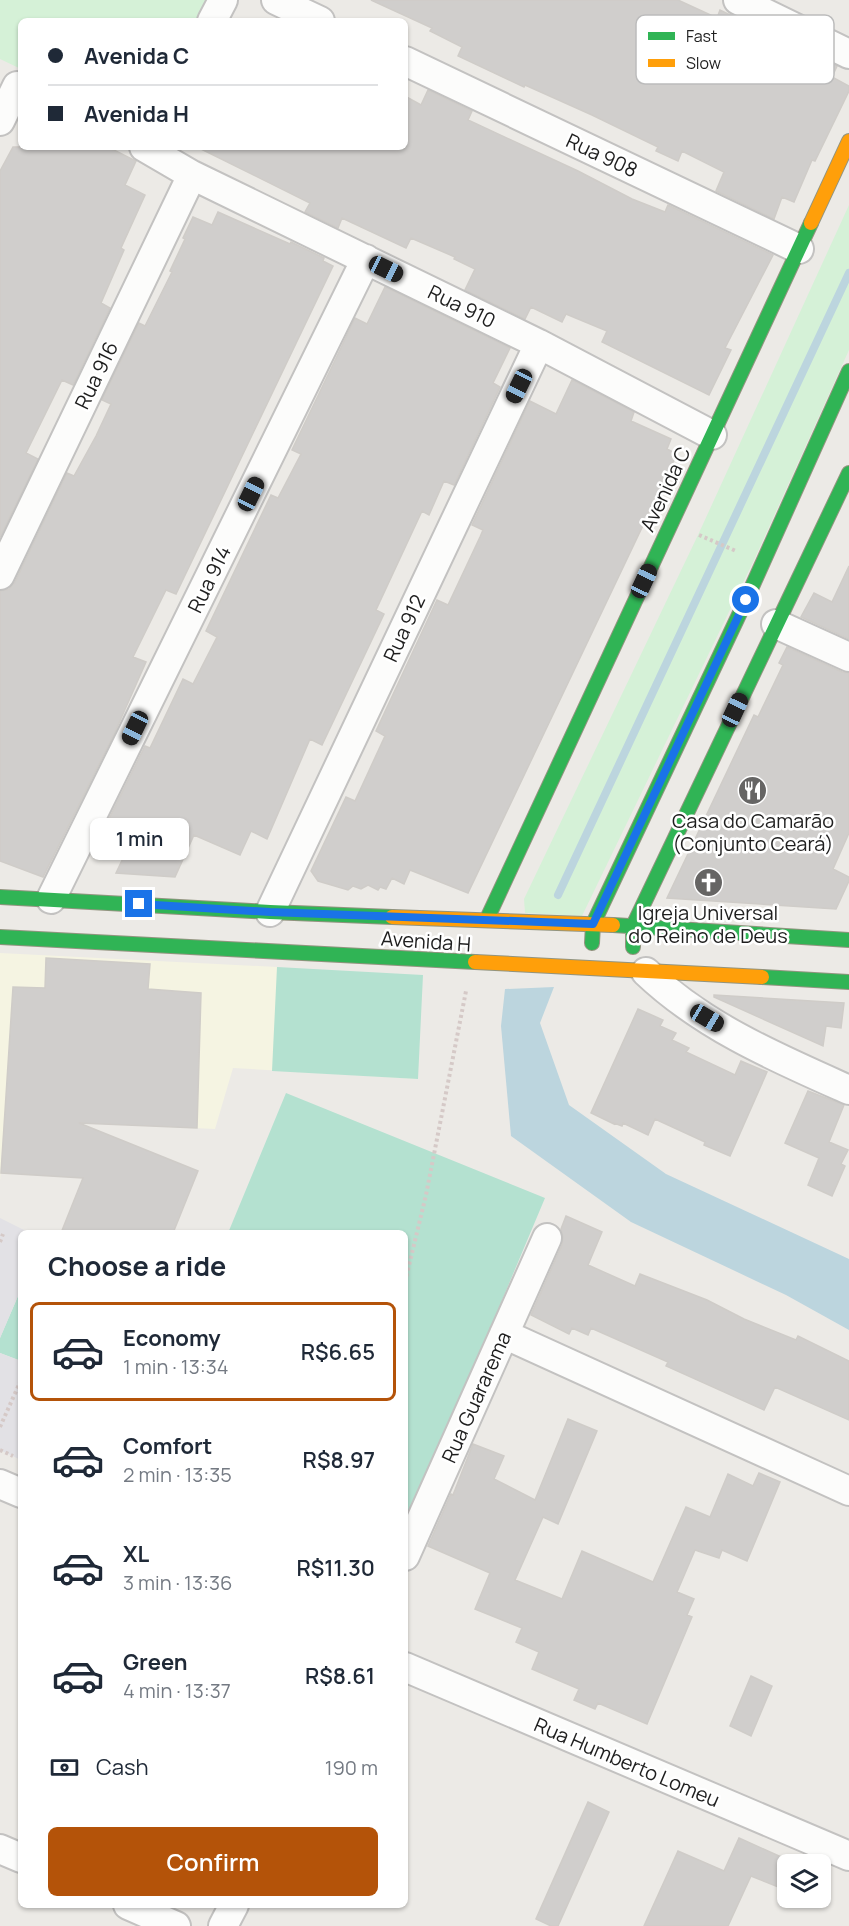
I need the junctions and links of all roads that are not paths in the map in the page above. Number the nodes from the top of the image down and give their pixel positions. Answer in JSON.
{"nodes":[{"id":1,"x":223,"y":0,"type":"edge"},
{"id":2,"x":276,"y":0,"type":"edge"},
{"id":3,"x":738,"y":0,"type":"edge"},
{"id":4,"x":769,"y":15,"type":"edge"},
{"id":5,"x":214,"y":18,"type":"edge"},
{"id":6,"x":314,"y":18,"type":"edge"},
{"id":7,"x":834,"y":47,"type":"edge"},
{"id":8,"x":849,"y":54,"type":"edge"},
{"id":9,"x":408,"y":62,"type":"edge"},
{"id":10,"x":13,"y":84,"type":"edge"},
{"id":11,"x":0,"y":122,"type":"edge"},
{"id":12,"x":849,"y":141,"type":"edge"},
{"id":13,"x":150,"y":150,"type":"edge"},
{"id":14,"x":192,"y":176,"type":"junction"},
{"id":15,"x":799,"y":249,"type":"junction"},
{"id":16,"x":366,"y":259,"type":"junction"},
{"id":17,"x":539,"y":344,"type":"junction"},
{"id":18,"x":849,"y":371,"type":"edge"},
{"id":19,"x":843,"y":400,"type":"edge"},
{"id":20,"x":712,"y":435,"type":"junction"},
{"id":21,"x":849,"y":473,"type":"edge"},
{"id":22,"x":0,"y":574,"type":"edge"},
{"id":23,"x":776,"y":624,"type":"junction"},
{"id":24,"x":849,"y":657,"type":"edge"},
{"id":25,"x":0,"y":897,"type":"edge"},
{"id":26,"x":51,"y":899,"type":"junction"},
{"id":27,"x":270,"y":912,"type":"junction"},
{"id":28,"x":487,"y":919,"type":"junction"},
{"id":29,"x":593,"y":924,"type":"junction"},
{"id":30,"x":633,"y":926,"type":"junction"},
{"id":31,"x":0,"y":938,"type":"edge"},
{"id":32,"x":849,"y":940,"type":"edge"},
{"id":33,"x":590,"y":968,"type":"junction"},
{"id":34,"x":639,"y":971,"type":"junction"},
{"id":35,"x":849,"y":982,"type":"edge"},
{"id":36,"x":849,"y":1090,"type":"edge"},
{"id":37,"x":547,"y":1238,"type":"dead end"},
{"id":38,"x":504,"y":1334,"type":"junction"},
{"id":39,"x":0,"y":1484,"type":"edge"},
{"id":40,"x":849,"y":1491,"type":"edge"},
{"id":41,"x":18,"y":1492,"type":"edge"},
{"id":42,"x":408,"y":1549,"type":"edge"},
{"id":43,"x":408,"y":1668,"type":"edge"},
{"id":44,"x":0,"y":1849,"type":"edge"},
{"id":45,"x":849,"y":1856,"type":"edge"},
{"id":46,"x":18,"y":1857,"type":"edge"},
{"id":47,"x":135,"y":1908,"type":"edge"},
{"id":48,"x":232,"y":1908,"type":"edge"},
{"id":49,"x":176,"y":1926,"type":"edge"},
{"id":50,"x":223,"y":1926,"type":"edge"}],
"edges":[{"from":1,"to":5,"type":"street"},
{"from":2,"to":6,"type":"street"},
{"from":3,"to":4,"type":"street"},
{"from":7,"to":8,"type":"street"},
{"from":9,"to":15,"type":"street","name":"Rua 908"},
{"from":10,"to":11,"type":"street"},
{"from":12,"to":15,"type":"street","name":"Avenida C"},
{"from":13,"to":14,"type":"street","name":"Rua 910"},
{"from":14,"to":16,"type":"street","name":"Rua 910"},
{"from":14,"to":22,"type":"street","name":"Rua 916"},
{"from":15,"to":20,"type":"street","name":"Avenida C"},
{"from":16,"to":17,"type":"street","name":"Rua 910"},
{"from":16,"to":26,"type":"street","name":"Rua 914"},
{"from":17,"to":20,"type":"street","name":"Rua 910"},
{"from":17,"to":27,"type":"street","name":"Rua 912"},
{"from":18,"to":19,"type":"street"},
{"from":19,"to":29,"type":"street"},
{"from":20,"to":28,"type":"street","name":"Avenida C"},
{"from":21,"to":23,"type":"street"},
{"from":23,"to":24,"type":"street"},
{"from":23,"to":30,"type":"street"},
{"from":25,"to":26,"type":"street","name":"Avenida H"},
{"from":26,"to":27,"type":"street","name":"Avenida H"},
{"from":27,"to":28,"type":"street","name":"Avenida H"},
{"from":28,"to":29,"type":"street","name":"Avenida H"},
{"from":29,"to":30,"type":"street","name":"Avenida H"},
{"from":29,"to":33,"type":"street"},
{"from":30,"to":32,"type":"street","name":"Avenida H"},
{"from":30,"to":34,"type":"street"},
{"from":31,"to":33,"type":"street","name":"Avenida H"},
{"from":33,"to":34,"type":"street","name":"Avenida H"},
{"from":34,"to":35,"type":"street","name":"Avenida H"},
{"from":34,"to":36,"type":"street"},
{"from":37,"to":38,"type":"street","name":"Rua Guararema"},
{"from":38,"to":40,"type":"street"},
{"from":38,"to":42,"type":"street","name":"Rua Guararema"},
{"from":39,"to":41,"type":"street"},
{"from":43,"to":45,"type":"street","name":"Rua Humberto Lomeu"},
{"from":44,"to":46,"type":"street"},
{"from":47,"to":49,"type":"street"},
{"from":48,"to":50,"type":"street"}]}
